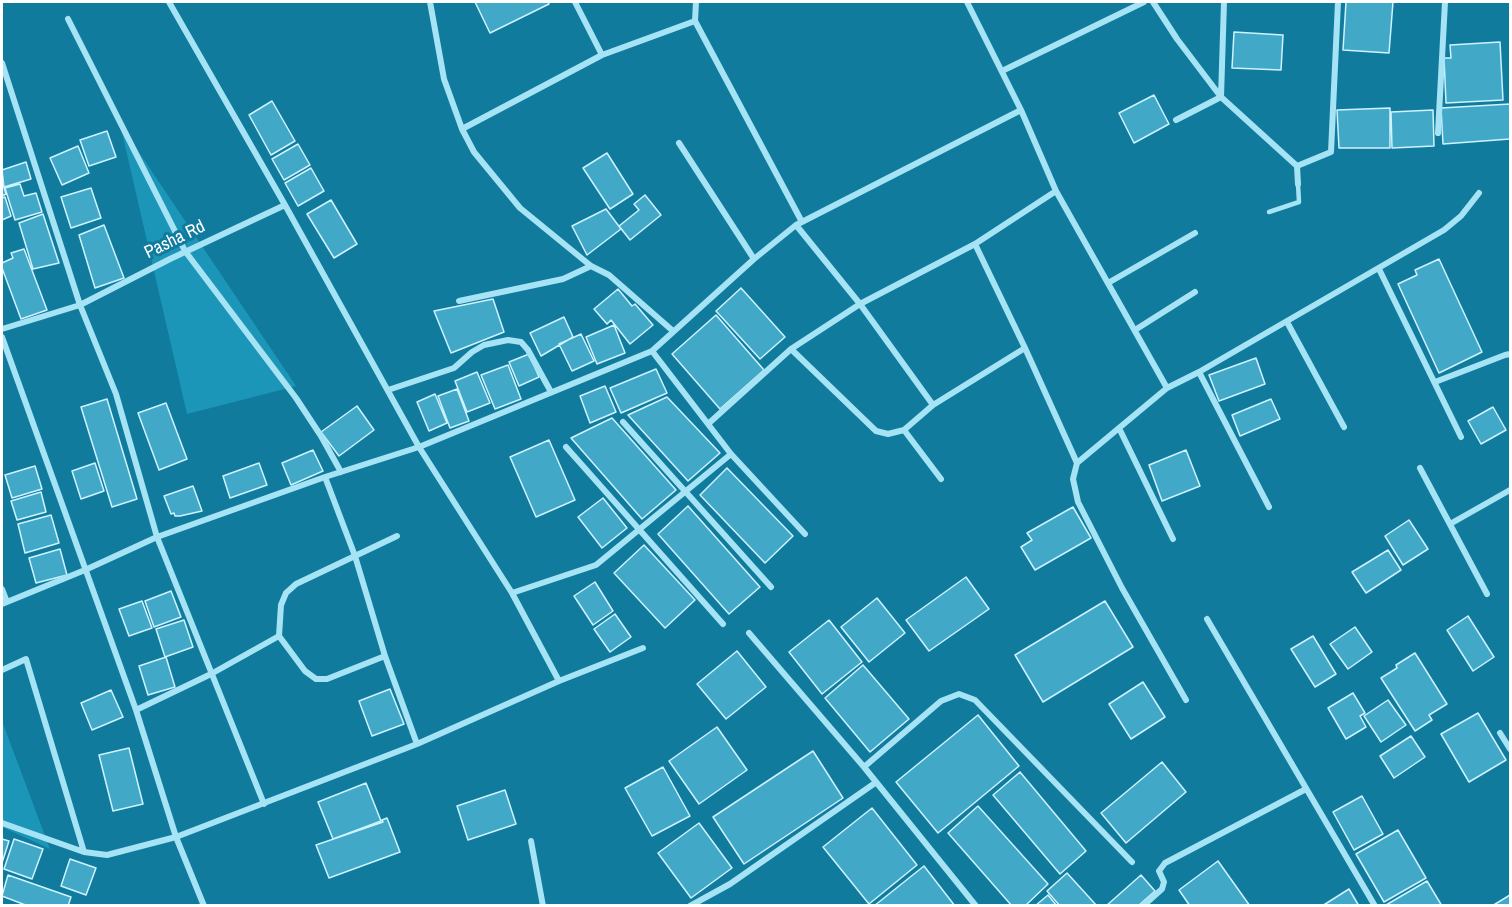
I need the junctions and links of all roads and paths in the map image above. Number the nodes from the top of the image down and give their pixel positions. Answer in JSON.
{"nodes":[{"id":1,"x":169,"y":2,"type":"edge"},
{"id":2,"x":430,"y":2,"type":"edge"},
{"id":3,"x":575,"y":2,"type":"edge"},
{"id":4,"x":696,"y":2,"type":"edge"},
{"id":5,"x":967,"y":2,"type":"edge"},
{"id":6,"x":1144,"y":2,"type":"edge"},
{"id":7,"x":1153,"y":2,"type":"edge"},
{"id":8,"x":1224,"y":2,"type":"edge"},
{"id":9,"x":1338,"y":2,"type":"edge"},
{"id":10,"x":1445,"y":2,"type":"edge"},
{"id":11,"x":68,"y":19,"type":"dead end"},
{"id":12,"x":695,"y":21,"type":"junction"},
{"id":13,"x":602,"y":55,"type":"junction"},
{"id":14,"x":2,"y":63,"type":"edge"},
{"id":15,"x":1002,"y":71,"type":"junction"},
{"id":16,"x":1221,"y":97,"type":"junction"},
{"id":17,"x":1021,"y":110,"type":"junction"},
{"id":18,"x":1176,"y":120,"type":"dead end"},
{"id":19,"x":462,"y":129,"type":"junction"},
{"id":20,"x":1438,"y":133,"type":"dead end"},
{"id":21,"x":679,"y":144,"type":"dead end"},
{"id":22,"x":1297,"y":166,"type":"junction"},
{"id":23,"x":1298,"y":184,"type":"joint"},
{"id":24,"x":1056,"y":191,"type":"junction"},
{"id":25,"x":1479,"y":193,"type":"dead end"},
{"id":26,"x":285,"y":205,"type":"junction"},
{"id":27,"x":1269,"y":213,"type":"dead end"},
{"id":28,"x":799,"y":224,"type":"junction"},
{"id":29,"x":1195,"y":233,"type":"dead end"},
{"id":30,"x":975,"y":244,"type":"junction"},
{"id":31,"x":185,"y":251,"type":"junction"},
{"id":32,"x":754,"y":259,"type":"junction"},
{"id":33,"x":591,"y":266,"type":"junction"},
{"id":34,"x":1379,"y":269,"type":"junction"},
{"id":35,"x":1108,"y":283,"type":"junction"},
{"id":36,"x":1195,"y":292,"type":"dead end"},
{"id":37,"x":459,"y":301,"type":"dead end"},
{"id":38,"x":860,"y":304,"type":"junction"},
{"id":39,"x":80,"y":305,"type":"junction"},
{"id":40,"x":1287,"y":322,"type":"junction"},
{"id":41,"x":2,"y":329,"type":"edge"},
{"id":42,"x":1135,"y":330,"type":"junction"},
{"id":43,"x":673,"y":331,"type":"junction"},
{"id":44,"x":2,"y":337,"type":"edge"},
{"id":45,"x":1025,"y":348,"type":"junction"},
{"id":46,"x":791,"y":349,"type":"junction"},
{"id":47,"x":652,"y":351,"type":"junction"},
{"id":48,"x":1510,"y":354,"type":"edge"},
{"id":49,"x":1199,"y":372,"type":"junction"},
{"id":50,"x":1435,"y":382,"type":"junction"},
{"id":51,"x":1167,"y":388,"type":"junction"},
{"id":52,"x":387,"y":390,"type":"junction"},
{"id":53,"x":551,"y":392,"type":"junction"},
{"id":54,"x":933,"y":405,"type":"junction"},
{"id":55,"x":623,"y":422,"type":"dead end"},
{"id":56,"x":708,"y":424,"type":"junction"},
{"id":57,"x":1344,"y":427,"type":"dead end"},
{"id":58,"x":1119,"y":428,"type":"junction"},
{"id":59,"x":904,"y":430,"type":"junction"},
{"id":60,"x":1461,"y":437,"type":"dead end"},
{"id":61,"x":419,"y":447,"type":"junction"},
{"id":62,"x":566,"y":447,"type":"dead end"},
{"id":63,"x":730,"y":454,"type":"junction"},
{"id":64,"x":1077,"y":463,"type":"junction"},
{"id":65,"x":1420,"y":468,"type":"dead end"},
{"id":66,"x":341,"y":472,"type":"junction"},
{"id":67,"x":325,"y":477,"type":"junction"},
{"id":68,"x":941,"y":479,"type":"dead end"},
{"id":69,"x":1510,"y":490,"type":"edge"},
{"id":70,"x":685,"y":491,"type":"junction"},
{"id":71,"x":1269,"y":507,"type":"dead end"},
{"id":72,"x":1450,"y":524,"type":"junction"},
{"id":73,"x":639,"y":530,"type":"junction"},
{"id":74,"x":805,"y":534,"type":"dead end"},
{"id":75,"x":397,"y":536,"type":"dead end"},
{"id":76,"x":157,"y":537,"type":"junction"},
{"id":77,"x":1173,"y":539,"type":"dead end"},
{"id":78,"x":355,"y":556,"type":"junction"},
{"id":79,"x":85,"y":570,"type":"junction"},
{"id":80,"x":771,"y":586,"type":"dead end"},
{"id":81,"x":2,"y":589,"type":"edge"},
{"id":82,"x":512,"y":593,"type":"junction"},
{"id":83,"x":1487,"y":594,"type":"dead end"},
{"id":84,"x":4,"y":603,"type":"edge"},
{"id":85,"x":1207,"y":619,"type":"dead end"},
{"id":86,"x":723,"y":624,"type":"dead end"},
{"id":87,"x":749,"y":633,"type":"dead end"},
{"id":88,"x":279,"y":636,"type":"junction"},
{"id":89,"x":643,"y":648,"type":"dead end"},
{"id":90,"x":385,"y":656,"type":"junction"},
{"id":91,"x":2,"y":670,"type":"edge"},
{"id":92,"x":211,"y":674,"type":"junction"},
{"id":93,"x":559,"y":681,"type":"junction"},
{"id":94,"x":1186,"y":700,"type":"dead end"},
{"id":95,"x":136,"y":710,"type":"junction"},
{"id":96,"x":1500,"y":733,"type":"dead end"},
{"id":97,"x":417,"y":744,"type":"junction"},
{"id":98,"x":1510,"y":749,"type":"edge"},
{"id":99,"x":864,"y":767,"type":"junction"},
{"id":100,"x":875,"y":783,"type":"junction"},
{"id":101,"x":1306,"y":789,"type":"junction"},
{"id":102,"x":264,"y":804,"type":"junction"},
{"id":103,"x":2,"y":823,"type":"edge"},
{"id":104,"x":176,"y":837,"type":"junction"},
{"id":105,"x":531,"y":841,"type":"dead end"},
{"id":106,"x":84,"y":852,"type":"junction"},
{"id":107,"x":1132,"y":862,"type":"dead end"},
{"id":108,"x":204,"y":906,"type":"edge"},
{"id":109,"x":543,"y":906,"type":"edge"},
{"id":110,"x":690,"y":906,"type":"edge"},
{"id":111,"x":976,"y":906,"type":"edge"},
{"id":112,"x":1143,"y":906,"type":"edge"},
{"id":113,"x":1375,"y":906,"type":"edge"}],
"edges":[{"from":1,"to":26,"type":"street"},
{"from":2,"to":19,"type":"street"},
{"from":3,"to":13,"type":"street"},
{"from":4,"to":12,"type":"street"},
{"from":5,"to":15,"type":"street"},
{"from":6,"to":15,"type":"street"},
{"from":7,"to":16,"type":"street"},
{"from":8,"to":16,"type":"street"},
{"from":9,"to":22,"type":"street"},
{"from":10,"to":20,"type":"street"},
{"from":11,"to":31,"type":"street"},
{"from":12,"to":13,"type":"street"},
{"from":12,"to":28,"type":"street"},
{"from":13,"to":19,"type":"street"},
{"from":14,"to":39,"type":"street"},
{"from":15,"to":17,"type":"street"},
{"from":16,"to":18,"type":"street"},
{"from":16,"to":22,"type":"street"},
{"from":17,"to":24,"type":"street"},
{"from":17,"to":28,"type":"street"},
{"from":19,"to":33,"type":"street"},
{"from":21,"to":32,"type":"street"},
{"from":22,"to":23,"type":"street"},
{"from":23,"to":27,"type":"lane"},
{"from":24,"to":30,"type":"street"},
{"from":24,"to":35,"type":"street"},
{"from":25,"to":34,"type":"street"},
{"from":26,"to":31,"type":"street","name":"Pasha Rd"},
{"from":26,"to":52,"type":"street"},
{"from":28,"to":32,"type":"street"},
{"from":28,"to":38,"type":"street"},
{"from":29,"to":35,"type":"street"},
{"from":30,"to":38,"type":"street"},
{"from":30,"to":45,"type":"street"},
{"from":31,"to":39,"type":"street","name":"Pasha Rd"},
{"from":31,"to":66,"type":"street"},
{"from":32,"to":43,"type":"street"},
{"from":33,"to":37,"type":"street"},
{"from":33,"to":43,"type":"street"},
{"from":34,"to":40,"type":"street"},
{"from":34,"to":50,"type":"street"},
{"from":35,"to":42,"type":"street"},
{"from":36,"to":42,"type":"street"},
{"from":38,"to":46,"type":"street"},
{"from":38,"to":54,"type":"street"},
{"from":39,"to":41,"type":"street","name":"Pasha Rd"},
{"from":39,"to":76,"type":"street"},
{"from":40,"to":49,"type":"street"},
{"from":40,"to":57,"type":"street"},
{"from":42,"to":51,"type":"street"},
{"from":43,"to":47,"type":"street"},
{"from":44,"to":79,"type":"street"},
{"from":45,"to":54,"type":"street"},
{"from":45,"to":64,"type":"street"},
{"from":46,"to":56,"type":"street"},
{"from":46,"to":59,"type":"street"},
{"from":47,"to":53,"type":"street"},
{"from":47,"to":56,"type":"street"},
{"from":48,"to":50,"type":"street"},
{"from":49,"to":51,"type":"street"},
{"from":49,"to":71,"type":"street"},
{"from":50,"to":60,"type":"street"},
{"from":51,"to":58,"type":"street"},
{"from":52,"to":53,"type":"street"},
{"from":52,"to":61,"type":"street"},
{"from":53,"to":61,"type":"street"},
{"from":54,"to":59,"type":"street"},
{"from":55,"to":70,"type":"street"},
{"from":56,"to":63,"type":"street"},
{"from":58,"to":64,"type":"street"},
{"from":58,"to":77,"type":"street"},
{"from":59,"to":68,"type":"street"},
{"from":61,"to":66,"type":"street"},
{"from":61,"to":82,"type":"street"},
{"from":62,"to":73,"type":"street"},
{"from":63,"to":70,"type":"street"},
{"from":63,"to":74,"type":"street"},
{"from":64,"to":94,"type":"street"},
{"from":65,"to":72,"type":"street"},
{"from":66,"to":67,"type":"street"},
{"from":67,"to":76,"type":"street"},
{"from":67,"to":78,"type":"street"},
{"from":69,"to":72,"type":"street"},
{"from":70,"to":73,"type":"street"},
{"from":70,"to":80,"type":"street"},
{"from":72,"to":83,"type":"street"},
{"from":73,"to":82,"type":"street"},
{"from":73,"to":86,"type":"street"},
{"from":75,"to":78,"type":"street"},
{"from":76,"to":79,"type":"street"},
{"from":76,"to":92,"type":"street"},
{"from":78,"to":88,"type":"street"},
{"from":78,"to":90,"type":"street"},
{"from":79,"to":84,"type":"street"},
{"from":79,"to":95,"type":"street"},
{"from":81,"to":84,"type":"street"},
{"from":82,"to":93,"type":"street"},
{"from":85,"to":101,"type":"street"},
{"from":87,"to":99,"type":"street"},
{"from":88,"to":90,"type":"street"},
{"from":88,"to":92,"type":"street"},
{"from":89,"to":93,"type":"street"},
{"from":90,"to":97,"type":"street"},
{"from":91,"to":106,"type":"street"},
{"from":92,"to":95,"type":"street"},
{"from":92,"to":102,"type":"street"},
{"from":93,"to":97,"type":"street"},
{"from":95,"to":104,"type":"street"},
{"from":96,"to":98,"type":"street"},
{"from":97,"to":102,"type":"street"},
{"from":99,"to":100,"type":"street"},
{"from":99,"to":107,"type":"street"},
{"from":100,"to":110,"type":"street"},
{"from":100,"to":111,"type":"street"},
{"from":101,"to":112,"type":"street"},
{"from":101,"to":113,"type":"street"},
{"from":102,"to":104,"type":"street"},
{"from":103,"to":106,"type":"street"},
{"from":104,"to":106,"type":"street"},
{"from":104,"to":108,"type":"street"},
{"from":105,"to":109,"type":"street"}]}
